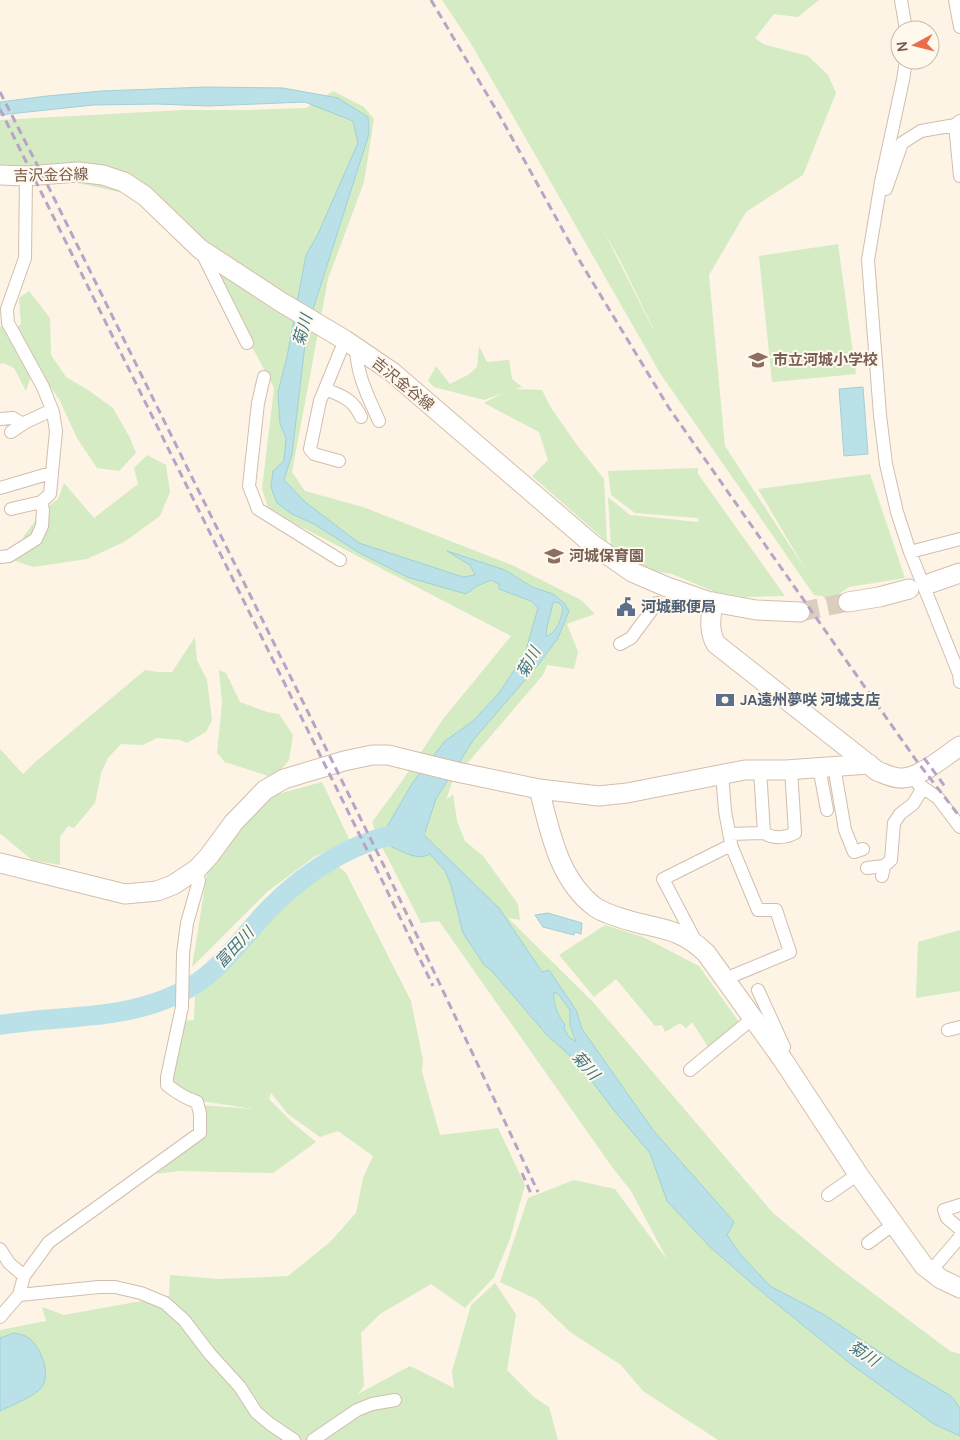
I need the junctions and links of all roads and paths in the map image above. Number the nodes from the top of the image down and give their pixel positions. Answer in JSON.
{"nodes":[{"id":1,"x":901,"y":0,"type":"edge"},
{"id":2,"x":955,"y":0,"type":"edge"},
{"id":3,"x":904,"y":20,"type":"edge"},
{"id":4,"x":960,"y":27,"type":"edge"},
{"id":5,"x":904,"y":70,"type":"edge"},
{"id":6,"x":958,"y":123,"type":"edge"},
{"id":7,"x":0,"y":175,"type":"edge"},
{"id":8,"x":26,"y":176,"type":"junction"},
{"id":9,"x":960,"y":176,"type":"edge"},
{"id":10,"x":876,"y":209,"type":"junction"},
{"id":11,"x":200,"y":248,"type":"junction"},
{"id":12,"x":346,"y":341,"type":"junction"},
{"id":13,"x":247,"y":343,"type":"dead end"},
{"id":14,"x":264,"y":377,"type":"dead end"},
{"id":15,"x":325,"y":389,"type":"junction"},
{"id":16,"x":52,"y":410,"type":"junction"},
{"id":17,"x":360,"y":418,"type":"dead end"},
{"id":18,"x":0,"y":419,"type":"edge"},
{"id":19,"x":379,"y":421,"type":"dead end"},
{"id":20,"x":24,"y":424,"type":"junction"},
{"id":21,"x":11,"y":432,"type":"dead end"},
{"id":22,"x":339,"y":461,"type":"dead end"},
{"id":23,"x":51,"y":473,"type":"junction"},
{"id":24,"x":0,"y":488,"type":"edge"},
{"id":25,"x":41,"y":502,"type":"junction"},
{"id":26,"x":11,"y":509,"type":"dead end"},
{"id":27,"x":960,"y":539,"type":"edge"},
{"id":28,"x":910,"y":552,"type":"junction"},
{"id":29,"x":0,"y":557,"type":"edge"},
{"id":30,"x":340,"y":560,"type":"dead end"},
{"id":31,"x":960,"y":573,"type":"edge"},
{"id":32,"x":931,"y":582,"type":"dead end"},
{"id":33,"x":909,"y":589,"type":"dead end"},
{"id":34,"x":657,"y":602,"type":"dead end"},
{"id":35,"x":713,"y":602,"type":"junction"},
{"id":36,"x":848,"y":602,"type":"tunnel mouth"},
{"id":37,"x":800,"y":612,"type":"tunnel mouth"},
{"id":38,"x":620,"y":644,"type":"dead end"},
{"id":39,"x":960,"y":682,"type":"edge"},
{"id":40,"x":960,"y":746,"type":"edge"},
{"id":41,"x":868,"y":764,"type":"junction"},
{"id":42,"x":827,"y":767,"type":"junction"},
{"id":43,"x":791,"y":769,"type":"junction"},
{"id":44,"x":760,"y":770,"type":"junction"},
{"id":45,"x":722,"y":774,"type":"junction"},
{"id":46,"x":907,"y":777,"type":"junction"},
{"id":47,"x":924,"y":788,"type":"junction"},
{"id":48,"x":538,"y":789,"type":"junction"},
{"id":49,"x":827,"y":810,"type":"dead end"},
{"id":50,"x":960,"y":827,"type":"edge"},
{"id":51,"x":764,"y":833,"type":"junction"},
{"id":52,"x":730,"y":840,"type":"junction"},
{"id":53,"x":863,"y":848,"type":"dead end"},
{"id":54,"x":0,"y":863,"type":"edge"},
{"id":55,"x":867,"y":868,"type":"dead end"},
{"id":56,"x":197,"y":869,"type":"junction"},
{"id":57,"x":697,"y":944,"type":"junction"},
{"id":58,"x":725,"y":979,"type":"junction"},
{"id":59,"x":758,"y":990,"type":"dead end"},
{"id":60,"x":753,"y":1018,"type":"junction"},
{"id":61,"x":777,"y":1052,"type":"junction"},
{"id":62,"x":690,"y":1070,"type":"dead end"},
{"id":63,"x":858,"y":1174,"type":"junction"},
{"id":64,"x":828,"y":1195,"type":"dead end"},
{"id":65,"x":960,"y":1205,"type":"edge"},
{"id":66,"x":894,"y":1224,"type":"junction"},
{"id":67,"x":960,"y":1229,"type":"edge"},
{"id":68,"x":960,"y":1237,"type":"edge"},
{"id":69,"x":868,"y":1243,"type":"dead end"},
{"id":70,"x":0,"y":1249,"type":"edge"},
{"id":71,"x":930,"y":1272,"type":"junction"},
{"id":72,"x":24,"y":1276,"type":"junction"},
{"id":73,"x":960,"y":1288,"type":"edge"},
{"id":74,"x":20,"y":1295,"type":"junction"},
{"id":75,"x":0,"y":1317,"type":"edge"},
{"id":76,"x":395,"y":1400,"type":"dead end"},
{"id":77,"x":294,"y":1440,"type":"edge"},
{"id":78,"x":314,"y":1440,"type":"edge"}],
"edges":[{"from":1,"to":3,"type":"street"},
{"from":2,"to":4,"type":"street"},
{"from":5,"to":10,"type":"street"},
{"from":6,"to":9,"type":"street"},
{"from":6,"to":10,"type":"street"},
{"from":7,"to":8,"type":"street","name":"吉沢金谷線"},
{"from":8,"to":11,"type":"street","name":"吉沢金谷線"},
{"from":8,"to":16,"type":"street"},
{"from":10,"to":28,"type":"street"},
{"from":11,"to":12,"type":"street","name":"吉沢金谷線"},
{"from":11,"to":13,"type":"street"},
{"from":12,"to":15,"type":"street"},
{"from":12,"to":19,"type":"street"},
{"from":12,"to":35,"type":"street","name":"吉沢金谷線"},
{"from":14,"to":30,"type":"street"},
{"from":15,"to":17,"type":"street"},
{"from":15,"to":22,"type":"street"},
{"from":16,"to":20,"type":"street"},
{"from":16,"to":23,"type":"street"},
{"from":18,"to":20,"type":"street"},
{"from":20,"to":21,"type":"street"},
{"from":23,"to":24,"type":"street"},
{"from":23,"to":25,"type":"street"},
{"from":25,"to":26,"type":"street"},
{"from":25,"to":29,"type":"street"},
{"from":27,"to":28,"type":"street"},
{"from":28,"to":39,"type":"street"},
{"from":31,"to":32,"type":"street"},
{"from":33,"to":36,"type":"street"},
{"from":34,"to":38,"type":"street"},
{"from":35,"to":37,"type":"street","name":"吉沢金谷線"},
{"from":35,"to":41,"type":"street"},
{"from":40,"to":46,"type":"street"},
{"from":41,"to":42,"type":"street"},
{"from":41,"to":46,"type":"street"},
{"from":42,"to":43,"type":"street"},
{"from":42,"to":49,"type":"street"},
{"from":42,"to":53,"type":"street"},
{"from":43,"to":44,"type":"street"},
{"from":43,"to":51,"type":"street"},
{"from":44,"to":45,"type":"street"},
{"from":44,"to":51,"type":"street"},
{"from":45,"to":48,"type":"street"},
{"from":45,"to":52,"type":"street"},
{"from":46,"to":47,"type":"street"},
{"from":47,"to":50,"type":"street"},
{"from":47,"to":55,"type":"street"},
{"from":48,"to":56,"type":"street"},
{"from":48,"to":57,"type":"street"},
{"from":51,"to":52,"type":"street"},
{"from":52,"to":57,"type":"street"},
{"from":52,"to":58,"type":"street"},
{"from":54,"to":56,"type":"street"},
{"from":56,"to":72,"type":"street"},
{"from":57,"to":58,"type":"street"},
{"from":58,"to":60,"type":"street"},
{"from":59,"to":61,"type":"street"},
{"from":60,"to":61,"type":"street"},
{"from":60,"to":62,"type":"street"},
{"from":61,"to":63,"type":"street"},
{"from":63,"to":64,"type":"street"},
{"from":63,"to":66,"type":"street"},
{"from":65,"to":67,"type":"street"},
{"from":66,"to":69,"type":"street"},
{"from":66,"to":71,"type":"street"},
{"from":68,"to":71,"type":"street"},
{"from":70,"to":72,"type":"street"},
{"from":71,"to":73,"type":"street"},
{"from":72,"to":74,"type":"street"},
{"from":74,"to":75,"type":"street"},
{"from":74,"to":77,"type":"street"},
{"from":76,"to":78,"type":"street"}]}
